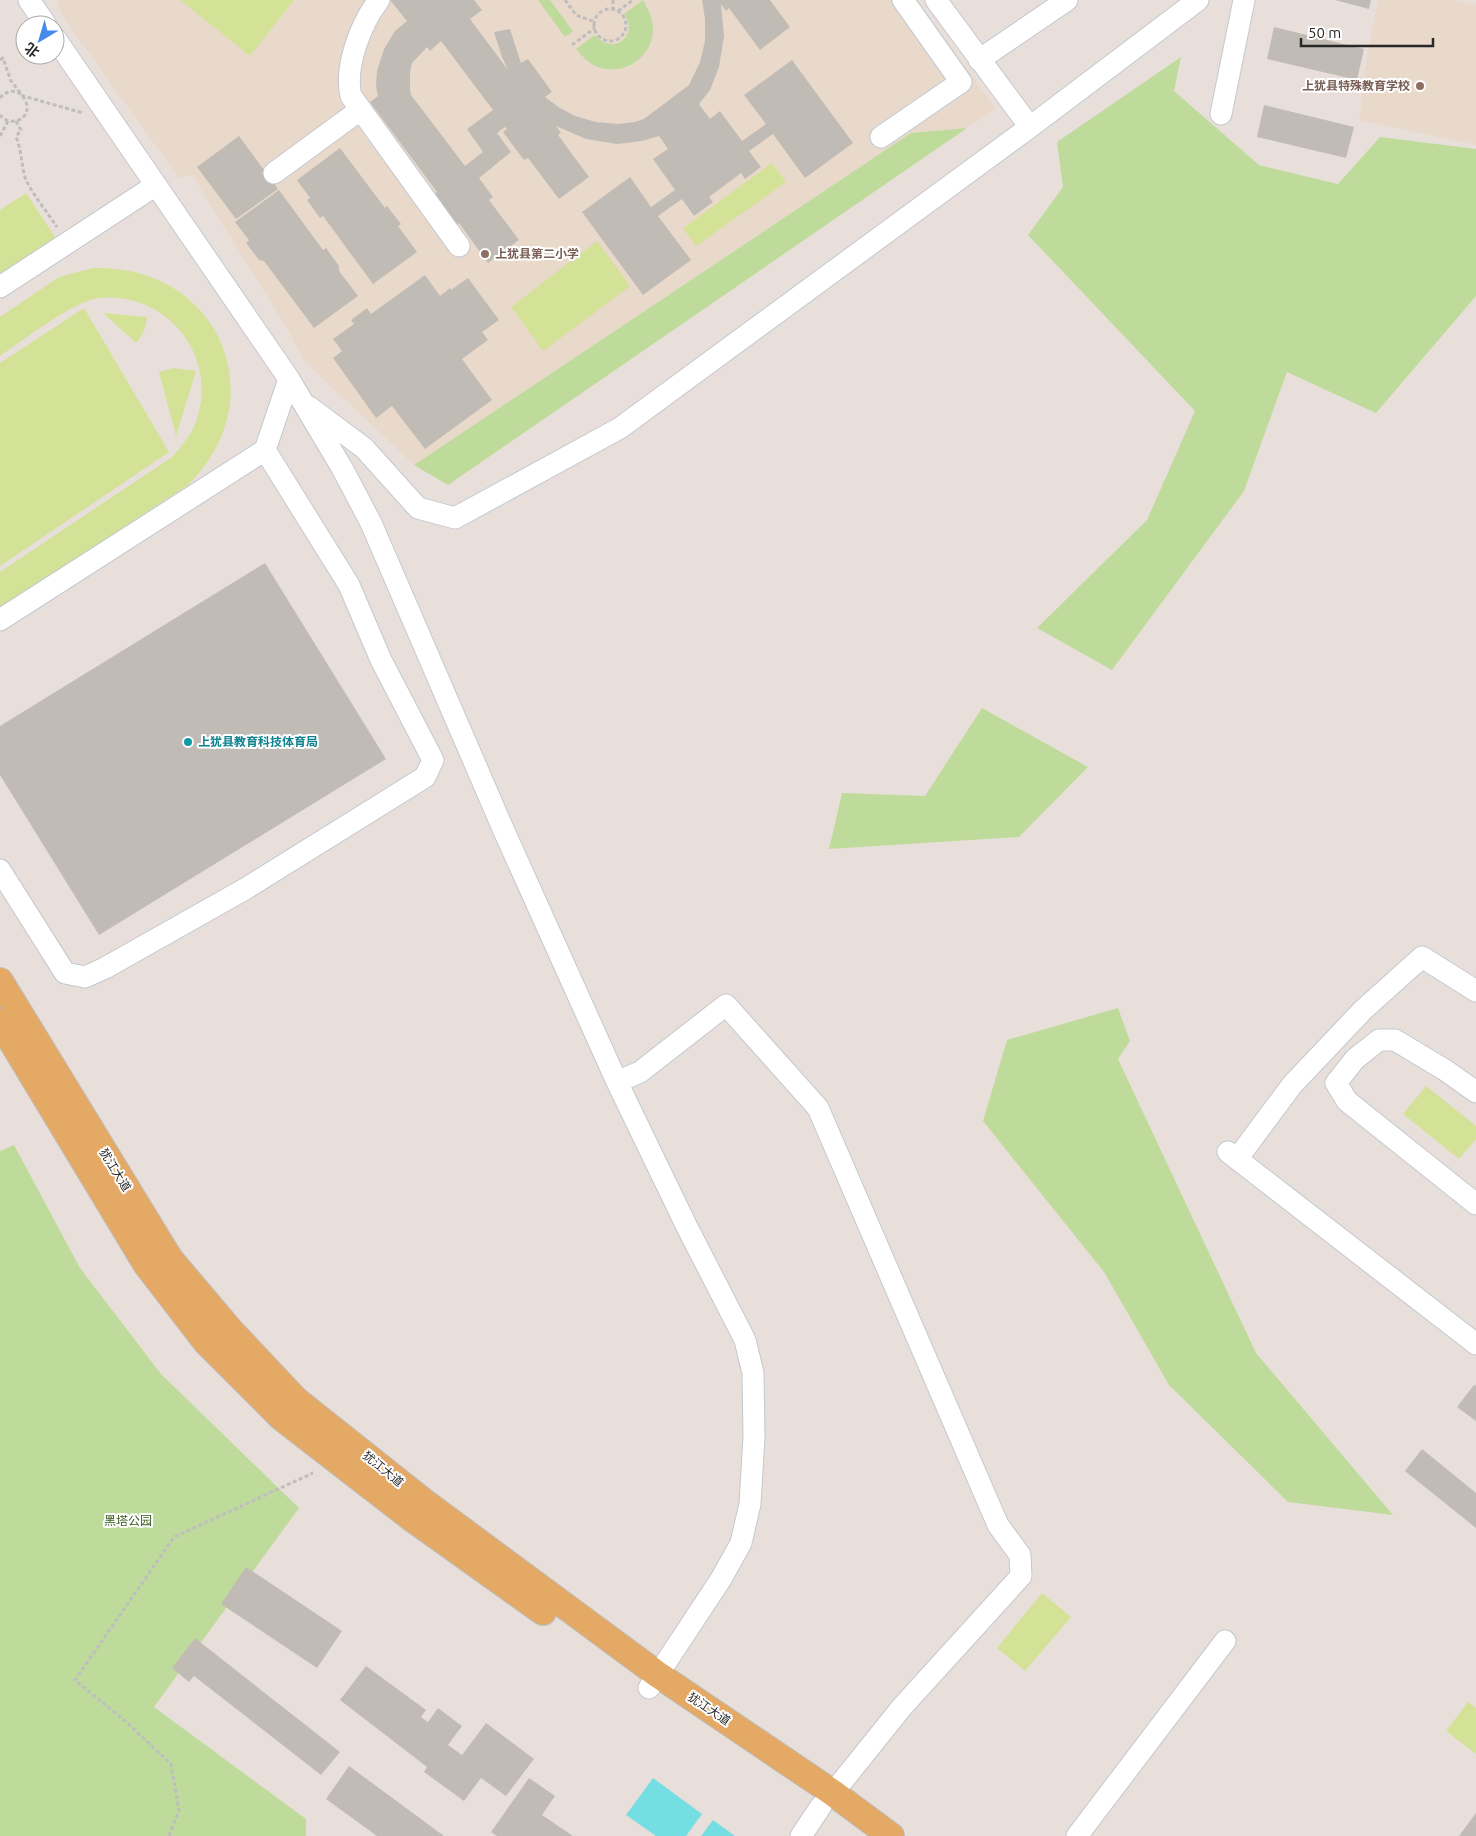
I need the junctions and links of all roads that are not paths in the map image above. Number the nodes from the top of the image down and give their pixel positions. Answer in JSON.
{"nodes":[{"id":1,"x":29,"y":0,"type":"edge"},
{"id":2,"x":379,"y":0,"type":"edge"},
{"id":3,"x":902,"y":0,"type":"edge"},
{"id":4,"x":1067,"y":0,"type":"edge"},
{"id":5,"x":1198,"y":0,"type":"edge"},
{"id":6,"x":1244,"y":0,"type":"edge"},
{"id":7,"x":939,"y":1,"type":"edge"},
{"id":8,"x":39,"y":15,"type":"edge"},
{"id":9,"x":65,"y":53,"type":"edge"},
{"id":10,"x":979,"y":60,"type":"junction"},
{"id":11,"x":360,"y":110,"type":"junction"},
{"id":12,"x":1221,"y":114,"type":"dead end"},
{"id":13,"x":1030,"y":128,"type":"junction"},
{"id":14,"x":881,"y":137,"type":"dead end"},
{"id":15,"x":274,"y":173,"type":"dead end"},
{"id":16,"x":156,"y":185,"type":"junction"},
{"id":17,"x":459,"y":246,"type":"dead end"},
{"id":18,"x":0,"y":288,"type":"edge"},
{"id":19,"x":289,"y":379,"type":"junction"},
{"id":20,"x":302,"y":402,"type":"junction"},
{"id":21,"x":265,"y":450,"type":"junction"},
{"id":22,"x":0,"y":620,"type":"edge"},
{"id":23,"x":2,"y":876,"type":"edge"},
{"id":24,"x":0,"y":981,"type":"edge"},
{"id":25,"x":1476,"y":991,"type":"edge"},
{"id":26,"x":0,"y":1022,"type":"edge"},
{"id":27,"x":617,"y":1082,"type":"junction"},
{"id":28,"x":1476,"y":1092,"type":"edge"},
{"id":29,"x":1476,"y":1204,"type":"edge"},
{"id":30,"x":1476,"y":1344,"type":"edge"},
{"id":31,"x":1225,"y":1641,"type":"dead end"},
{"id":32,"x":653,"y":1681,"type":"junction"},
{"id":33,"x":827,"y":1800,"type":"junction"},
{"id":34,"x":801,"y":1836,"type":"edge"},
{"id":35,"x":862,"y":1836,"type":"edge"},
{"id":36,"x":891,"y":1836,"type":"edge"},
{"id":37,"x":1077,"y":1836,"type":"edge"}],
"edges":[{"from":1,"to":8,"type":"street"},
{"from":2,"to":11,"type":"street"},
{"from":3,"to":14,"type":"street"},
{"from":4,"to":10,"type":"street"},
{"from":5,"to":13,"type":"street"},
{"from":6,"to":12,"type":"street"},
{"from":7,"to":10,"type":"street"},
{"from":9,"to":16,"type":"street"},
{"from":10,"to":13,"type":"street"},
{"from":11,"to":15,"type":"street"},
{"from":11,"to":17,"type":"street"},
{"from":13,"to":20,"type":"street"},
{"from":16,"to":18,"type":"street"},
{"from":16,"to":19,"type":"street"},
{"from":19,"to":20,"type":"street"},
{"from":19,"to":21,"type":"street"},
{"from":20,"to":27,"type":"street"},
{"from":21,"to":22,"type":"street"},
{"from":21,"to":23,"type":"street"},
{"from":24,"to":32,"type":"main road","name":"犹江大道"},
{"from":25,"to":30,"type":"street"},
{"from":26,"to":32,"type":"main road","name":"犹江大道"},
{"from":27,"to":32,"type":"street"},
{"from":27,"to":33,"type":"street"},
{"from":28,"to":29,"type":"street"},
{"from":31,"to":37,"type":"street"},
{"from":32,"to":33,"type":"main road","name":"犹江大道"},
{"from":33,"to":34,"type":"street"},
{"from":33,"to":35,"type":"main road","name":"犹江大道"},
{"from":33,"to":36,"type":"main road","name":"犹江大道"}]}
